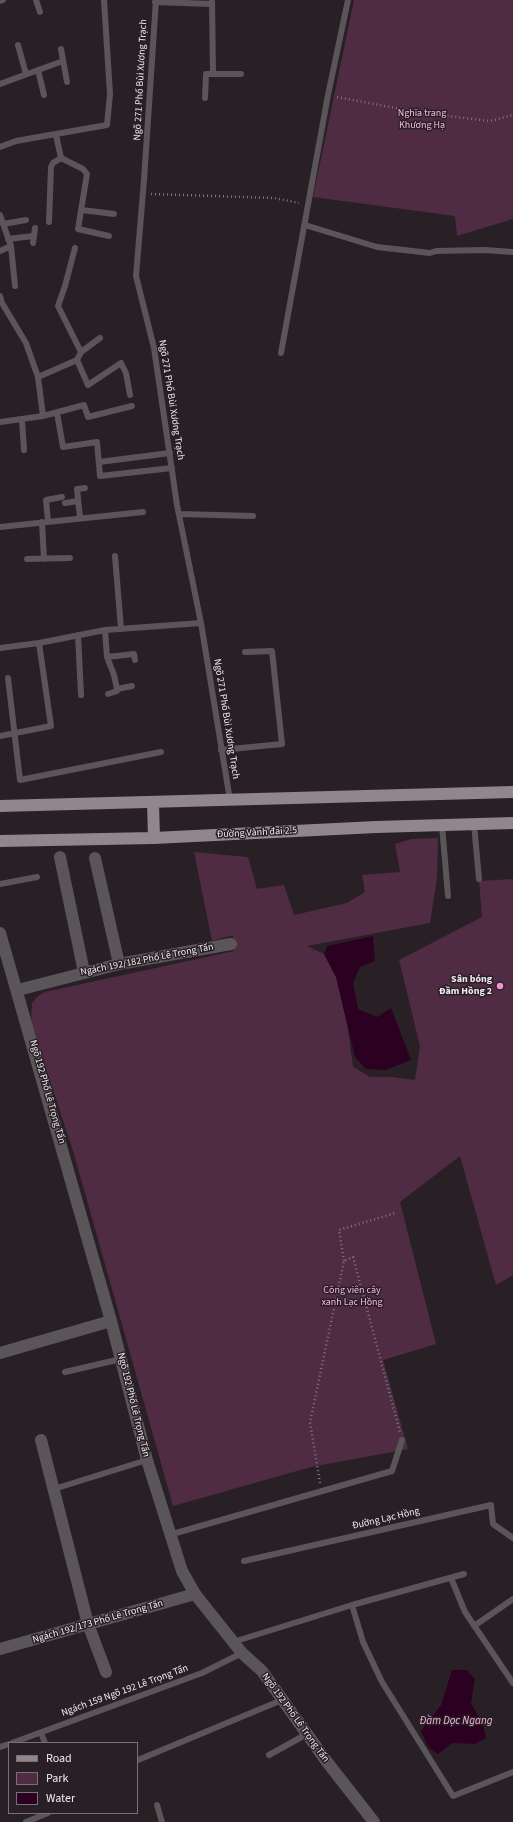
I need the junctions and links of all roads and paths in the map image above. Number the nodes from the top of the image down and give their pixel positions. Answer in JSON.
{"nodes":[{"id":1,"x":3,"y":0,"type":"edge"},
{"id":2,"x":36,"y":0,"type":"edge"},
{"id":3,"x":104,"y":0,"type":"edge"},
{"id":4,"x":348,"y":0,"type":"edge"},
{"id":5,"x":0,"y":1,"type":"edge"},
{"id":6,"x":155,"y":1,"type":"edge"},
{"id":7,"x":212,"y":2,"type":"edge"},
{"id":8,"x":40,"y":12,"type":"dead end"},
{"id":9,"x":18,"y":45,"type":"dead end"},
{"id":10,"x":61,"y":48,"type":"dead end"},
{"id":11,"x":63,"y":61,"type":"junction"},
{"id":12,"x":38,"y":70,"type":"junction"},
{"id":13,"x":26,"y":74,"type":"junction"},
{"id":14,"x":214,"y":74,"type":"junction"},
{"id":15,"x":241,"y":74,"type":"dead end"},
{"id":16,"x":67,"y":82,"type":"dead end"},
{"id":17,"x":0,"y":84,"type":"edge"},
{"id":18,"x":44,"y":95,"type":"dead end"},
{"id":19,"x":328,"y":95,"type":"junction"},
{"id":20,"x":205,"y":98,"type":"dead end"},
{"id":21,"x":513,"y":115,"type":"edge"},
{"id":22,"x":56,"y":135,"type":"junction"},
{"id":23,"x":0,"y":148,"type":"edge"},
{"id":24,"x":61,"y":158,"type":"junction"},
{"id":25,"x":143,"y":194,"type":"junction"},
{"id":26,"x":308,"y":204,"type":"junction"},
{"id":27,"x":82,"y":210,"type":"junction"},
{"id":28,"x":114,"y":214,"type":"dead end"},
{"id":29,"x":0,"y":215,"type":"edge"},
{"id":30,"x":26,"y":220,"type":"dead end"},
{"id":31,"x":48,"y":222,"type":"dead end"},
{"id":32,"x":3,"y":224,"type":"junction"},
{"id":33,"x":305,"y":226,"type":"junction"},
{"id":34,"x":35,"y":228,"type":"dead end"},
{"id":35,"x":33,"y":236,"type":"junction"},
{"id":36,"x":109,"y":236,"type":"dead end"},
{"id":37,"x":8,"y":239,"type":"junction"},
{"id":38,"x":33,"y":243,"type":"dead end"},
{"id":39,"x":11,"y":246,"type":"junction"},
{"id":40,"x":75,"y":248,"type":"dead end"},
{"id":41,"x":0,"y":251,"type":"edge"},
{"id":42,"x":513,"y":252,"type":"edge"},
{"id":43,"x":15,"y":286,"type":"dead end"},
{"id":44,"x":0,"y":297,"type":"edge"},
{"id":45,"x":100,"y":338,"type":"dead end"},
{"id":46,"x":81,"y":352,"type":"junction"},
{"id":47,"x":281,"y":353,"type":"dead end"},
{"id":48,"x":77,"y":360,"type":"junction"},
{"id":49,"x":38,"y":377,"type":"junction"},
{"id":50,"x":130,"y":395,"type":"dead end"},
{"id":51,"x":132,"y":406,"type":"dead end"},
{"id":52,"x":57,"y":413,"type":"junction"},
{"id":53,"x":43,"y":416,"type":"junction"},
{"id":54,"x":22,"y":420,"type":"junction"},
{"id":55,"x":0,"y":422,"type":"edge"},
{"id":56,"x":24,"y":450,"type":"dead end"},
{"id":57,"x":170,"y":453,"type":"junction"},
{"id":58,"x":99,"y":462,"type":"junction"},
{"id":59,"x":172,"y":468,"type":"junction"},
{"id":60,"x":85,"y":488,"type":"dead end"},
{"id":61,"x":78,"y":501,"type":"junction"},
{"id":62,"x":143,"y":512,"type":"dead end"},
{"id":63,"x":180,"y":514,"type":"junction"},
{"id":64,"x":253,"y":516,"type":"dead end"},
{"id":65,"x":80,"y":518,"type":"junction"},
{"id":66,"x":45,"y":522,"type":"junction"},
{"id":67,"x":0,"y":527,"type":"edge"},
{"id":68,"x":115,"y":556,"type":"dead end"},
{"id":69,"x":70,"y":558,"type":"dead end"},
{"id":70,"x":27,"y":559,"type":"dead end"},
{"id":71,"x":44,"y":559,"type":"junction"},
{"id":72,"x":201,"y":623,"type":"junction"},
{"id":73,"x":121,"y":629,"type":"junction"},
{"id":74,"x":105,"y":630,"type":"junction"},
{"id":75,"x":78,"y":635,"type":"junction"},
{"id":76,"x":39,"y":643,"type":"junction"},
{"id":77,"x":0,"y":648,"type":"edge"},
{"id":78,"x":245,"y":652,"type":"dead end"},
{"id":79,"x":107,"y":657,"type":"junction"},
{"id":80,"x":135,"y":660,"type":"dead end"},
{"id":81,"x":8,"y":678,"type":"dead end"},
{"id":82,"x":132,"y":686,"type":"dead end"},
{"id":83,"x":117,"y":689,"type":"junction"},
{"id":84,"x":108,"y":694,"type":"dead end"},
{"id":85,"x":81,"y":695,"type":"dead end"},
{"id":86,"x":14,"y":734,"type":"junction"},
{"id":87,"x":0,"y":736,"type":"edge"},
{"id":88,"x":221,"y":750,"type":"junction"},
{"id":89,"x":160,"y":752,"type":"dead end"},
{"id":90,"x":513,"y":792,"type":"edge"},
{"id":91,"x":230,"y":800,"type":"junction"},
{"id":92,"x":153,"y":802,"type":"junction"},
{"id":93,"x":0,"y":806,"type":"edge"},
{"id":94,"x":513,"y":823,"type":"edge"},
{"id":95,"x":474,"y":824,"type":"junction"},
{"id":96,"x":442,"y":825,"type":"junction"},
{"id":97,"x":154,"y":838,"type":"junction"},
{"id":98,"x":0,"y":841,"type":"edge"},
{"id":99,"x":60,"y":857,"type":"dead end"},
{"id":100,"x":95,"y":858,"type":"dead end"},
{"id":101,"x":37,"y":877,"type":"dead end"},
{"id":102,"x":479,"y":879,"type":"dead end"},
{"id":103,"x":0,"y":884,"type":"edge"},
{"id":104,"x":448,"y":896,"type":"dead end"},
{"id":105,"x":0,"y":932,"type":"edge"},
{"id":106,"x":231,"y":944,"type":"dead end"},
{"id":107,"x":119,"y":964,"type":"junction"},
{"id":108,"x":84,"y":972,"type":"junction"},
{"id":109,"x":18,"y":990,"type":"junction"},
{"id":110,"x":395,"y":1213,"type":"dead end"},
{"id":111,"x":344,"y":1261,"type":"junction"},
{"id":112,"x":111,"y":1321,"type":"junction"},
{"id":113,"x":0,"y":1353,"type":"edge"},
{"id":114,"x":121,"y":1360,"type":"junction"},
{"id":115,"x":65,"y":1372,"type":"dead end"},
{"id":116,"x":41,"y":1440,"type":"dead end"},
{"id":117,"x":402,"y":1440,"type":"joint"},
{"id":118,"x":147,"y":1460,"type":"junction"},
{"id":119,"x":54,"y":1489,"type":"junction"},
{"id":120,"x":321,"y":1491,"type":"junction"},
{"id":121,"x":169,"y":1535,"type":"junction"},
{"id":122,"x":513,"y":1538,"type":"edge"},
{"id":123,"x":244,"y":1561,"type":"dead end"},
{"id":124,"x":464,"y":1574,"type":"dead end"},
{"id":125,"x":451,"y":1578,"type":"junction"},
{"id":126,"x":195,"y":1594,"type":"junction"},
{"id":127,"x":513,"y":1599,"type":"edge"},
{"id":128,"x":352,"y":1605,"type":"junction"},
{"id":129,"x":88,"y":1624,"type":"junction"},
{"id":130,"x":474,"y":1626,"type":"junction"},
{"id":131,"x":233,"y":1642,"type":"junction"},
{"id":132,"x":0,"y":1649,"type":"edge"},
{"id":133,"x":242,"y":1653,"type":"junction"},
{"id":134,"x":106,"y":1672,"type":"dead end"},
{"id":135,"x":513,"y":1683,"type":"edge"},
{"id":136,"x":282,"y":1700,"type":"junction"},
{"id":137,"x":42,"y":1733,"type":"junction"},
{"id":138,"x":307,"y":1734,"type":"junction"},
{"id":139,"x":15,"y":1742,"type":"edge"},
{"id":140,"x":45,"y":1742,"type":"edge"},
{"id":141,"x":269,"y":1754,"type":"dead end"},
{"id":142,"x":138,"y":1760,"type":"dead end"},
{"id":143,"x":513,"y":1772,"type":"edge"},
{"id":144,"x":157,"y":1804,"type":"dead end"},
{"id":145,"x":46,"y":1814,"type":"edge"},
{"id":146,"x":26,"y":1822,"type":"edge"},
{"id":147,"x":162,"y":1822,"type":"edge"},
{"id":148,"x":374,"y":1822,"type":"edge"}],
"edges":[{"from":1,"to":5,"type":"lane"},
{"from":2,"to":8,"type":"lane"},
{"from":3,"to":22,"type":"lane"},
{"from":4,"to":19,"type":"lane"},
{"from":6,"to":7,"type":"lane"},
{"from":6,"to":25,"type":"lane","name":"Ngõ 271 Phố Bùi Xương Trạch"},
{"from":7,"to":14,"type":"lane"},
{"from":9,"to":13,"type":"lane"},
{"from":10,"to":11,"type":"lane"},
{"from":11,"to":12,"type":"lane"},
{"from":11,"to":16,"type":"lane"},
{"from":12,"to":13,"type":"lane"},
{"from":12,"to":18,"type":"lane"},
{"from":13,"to":17,"type":"lane"},
{"from":14,"to":15,"type":"lane"},
{"from":14,"to":20,"type":"lane"},
{"from":19,"to":21,"type":"path"},
{"from":19,"to":26,"type":"lane"},
{"from":22,"to":23,"type":"lane"},
{"from":22,"to":24,"type":"lane"},
{"from":24,"to":27,"type":"lane"},
{"from":24,"to":31,"type":"lane"},
{"from":25,"to":26,"type":"path"},
{"from":25,"to":57,"type":"lane","name":"Ngõ 271 Phố Bùi Xương Trạch"},
{"from":26,"to":33,"type":"lane"},
{"from":27,"to":28,"type":"lane"},
{"from":27,"to":36,"type":"lane"},
{"from":29,"to":32,"type":"lane"},
{"from":30,"to":32,"type":"lane"},
{"from":32,"to":37,"type":"lane"},
{"from":33,"to":42,"type":"lane"},
{"from":33,"to":47,"type":"lane"},
{"from":34,"to":35,"type":"lane"},
{"from":35,"to":37,"type":"lane"},
{"from":35,"to":38,"type":"lane"},
{"from":37,"to":39,"type":"lane"},
{"from":39,"to":41,"type":"lane"},
{"from":39,"to":43,"type":"lane"},
{"from":40,"to":46,"type":"lane"},
{"from":44,"to":49,"type":"lane"},
{"from":45,"to":46,"type":"lane"},
{"from":46,"to":48,"type":"lane"},
{"from":48,"to":49,"type":"lane"},
{"from":48,"to":50,"type":"lane"},
{"from":49,"to":53,"type":"lane"},
{"from":51,"to":52,"type":"lane"},
{"from":52,"to":53,"type":"lane"},
{"from":52,"to":58,"type":"lane"},
{"from":53,"to":54,"type":"lane"},
{"from":54,"to":55,"type":"lane"},
{"from":54,"to":56,"type":"lane"},
{"from":57,"to":58,"type":"lane"},
{"from":57,"to":59,"type":"lane","name":"Ngõ 271 Phố Bùi Xương Trạch"},
{"from":58,"to":59,"type":"lane"},
{"from":59,"to":63,"type":"lane","name":"Ngõ 271 Phố Bùi Xương Trạch"},
{"from":60,"to":61,"type":"lane"},
{"from":61,"to":65,"type":"lane"},
{"from":61,"to":66,"type":"lane"},
{"from":62,"to":65,"type":"lane"},
{"from":63,"to":64,"type":"lane"},
{"from":63,"to":72,"type":"lane","name":"Ngõ 271 Phố Bùi Xương Trạch"},
{"from":65,"to":66,"type":"lane"},
{"from":66,"to":67,"type":"lane"},
{"from":66,"to":71,"type":"lane"},
{"from":68,"to":73,"type":"lane"},
{"from":69,"to":71,"type":"lane"},
{"from":70,"to":71,"type":"lane"},
{"from":72,"to":73,"type":"lane"},
{"from":72,"to":88,"type":"lane","name":"Ngõ 271 Phố Bùi Xương Trạch"},
{"from":73,"to":74,"type":"lane"},
{"from":74,"to":75,"type":"lane"},
{"from":74,"to":79,"type":"lane"},
{"from":75,"to":76,"type":"lane"},
{"from":75,"to":85,"type":"lane"},
{"from":76,"to":77,"type":"lane"},
{"from":76,"to":86,"type":"lane"},
{"from":78,"to":88,"type":"lane"},
{"from":79,"to":80,"type":"lane"},
{"from":79,"to":83,"type":"lane"},
{"from":81,"to":86,"type":"lane"},
{"from":82,"to":83,"type":"lane"},
{"from":83,"to":84,"type":"lane"},
{"from":86,"to":87,"type":"lane"},
{"from":86,"to":89,"type":"lane"},
{"from":88,"to":91,"type":"lane","name":"Ngõ 271 Phố Bùi Xương Trạch"},
{"from":90,"to":91,"type":"main road"},
{"from":91,"to":92,"type":"main road"},
{"from":92,"to":93,"type":"main road"},
{"from":92,"to":97,"type":"main road"},
{"from":94,"to":95,"type":"main road","name":"Đường Vành đai 2.5"},
{"from":95,"to":96,"type":"main road","name":"Đường Vành đai 2.5"},
{"from":95,"to":102,"type":"lane"},
{"from":96,"to":97,"type":"main road","name":"Đường Vành đai 2.5"},
{"from":96,"to":104,"type":"lane"},
{"from":97,"to":98,"type":"main road","name":"Đường Vành đai 2.5"},
{"from":99,"to":108,"type":"street"},
{"from":100,"to":107,"type":"street"},
{"from":101,"to":103,"type":"lane"},
{"from":105,"to":109,"type":"street","name":"Ngõ 192 Phố Lê Trọng Tấn"},
{"from":106,"to":107,"type":"street","name":"Ngách 192/182 Phố Lê Trọng Tấn"},
{"from":107,"to":108,"type":"street","name":"Ngách 192/182 Phố Lê Trọng Tấn"},
{"from":108,"to":109,"type":"street","name":"Ngách 192/182 Phố Lê Trọng Tấn"},
{"from":109,"to":112,"type":"street","name":"Ngõ 192 Phố Lê Trọng Tấn"},
{"from":110,"to":111,"type":"path"},
{"from":111,"to":117,"type":"path"},
{"from":111,"to":120,"type":"path"},
{"from":112,"to":113,"type":"street"},
{"from":112,"to":114,"type":"street","name":"Ngõ 192 Phố Lê Trọng Tấn"},
{"from":114,"to":115,"type":"lane"},
{"from":114,"to":118,"type":"street","name":"Ngõ 192 Phố Lê Trọng Tấn"},
{"from":116,"to":119,"type":"street"},
{"from":117,"to":120,"type":"lane"},
{"from":118,"to":119,"type":"lane"},
{"from":118,"to":121,"type":"street","name":"Ngõ 192 Phố Lê Trọng Tấn"},
{"from":119,"to":129,"type":"street"},
{"from":120,"to":121,"type":"lane"},
{"from":121,"to":126,"type":"street","name":"Ngõ 192 Phố Lê Trọng Tấn"},
{"from":122,"to":123,"type":"lane","name":"Đường Lạc Hồng"},
{"from":124,"to":125,"type":"lane"},
{"from":125,"to":128,"type":"lane"},
{"from":125,"to":130,"type":"lane"},
{"from":126,"to":129,"type":"street","name":"Ngách 192/173 Phố Lê Trọng Tấn"},
{"from":126,"to":131,"type":"street","name":"Ngõ 192 Phố Lê Trọng Tấn"},
{"from":127,"to":130,"type":"lane"},
{"from":128,"to":131,"type":"lane"},
{"from":128,"to":143,"type":"lane"},
{"from":129,"to":132,"type":"street","name":"Ngách 192/173 Phố Lê Trọng Tấn"},
{"from":129,"to":134,"type":"street"},
{"from":130,"to":135,"type":"lane"},
{"from":131,"to":133,"type":"street","name":"Ngõ 192 Phố Lê Trọng Tấn"},
{"from":133,"to":136,"type":"street","name":"Ngõ 192 Phố Lê Trọng Tấn"},
{"from":133,"to":137,"type":"lane","name":"Ngách 159 Ngõ 192 Lê Trọng Tấn"},
{"from":136,"to":138,"type":"street","name":"Ngõ 192 Phố Lê Trọng Tấn"},
{"from":136,"to":142,"type":"lane"},
{"from":137,"to":139,"type":"lane","name":"Ngách 159 Ngõ 192 Lê Trọng Tấn"},
{"from":137,"to":140,"type":"lane"},
{"from":138,"to":141,"type":"lane"},
{"from":138,"to":148,"type":"street","name":"Ngõ 192 Phố Lê Trọng Tấn"},
{"from":144,"to":147,"type":"lane"},
{"from":145,"to":146,"type":"lane"}]}
